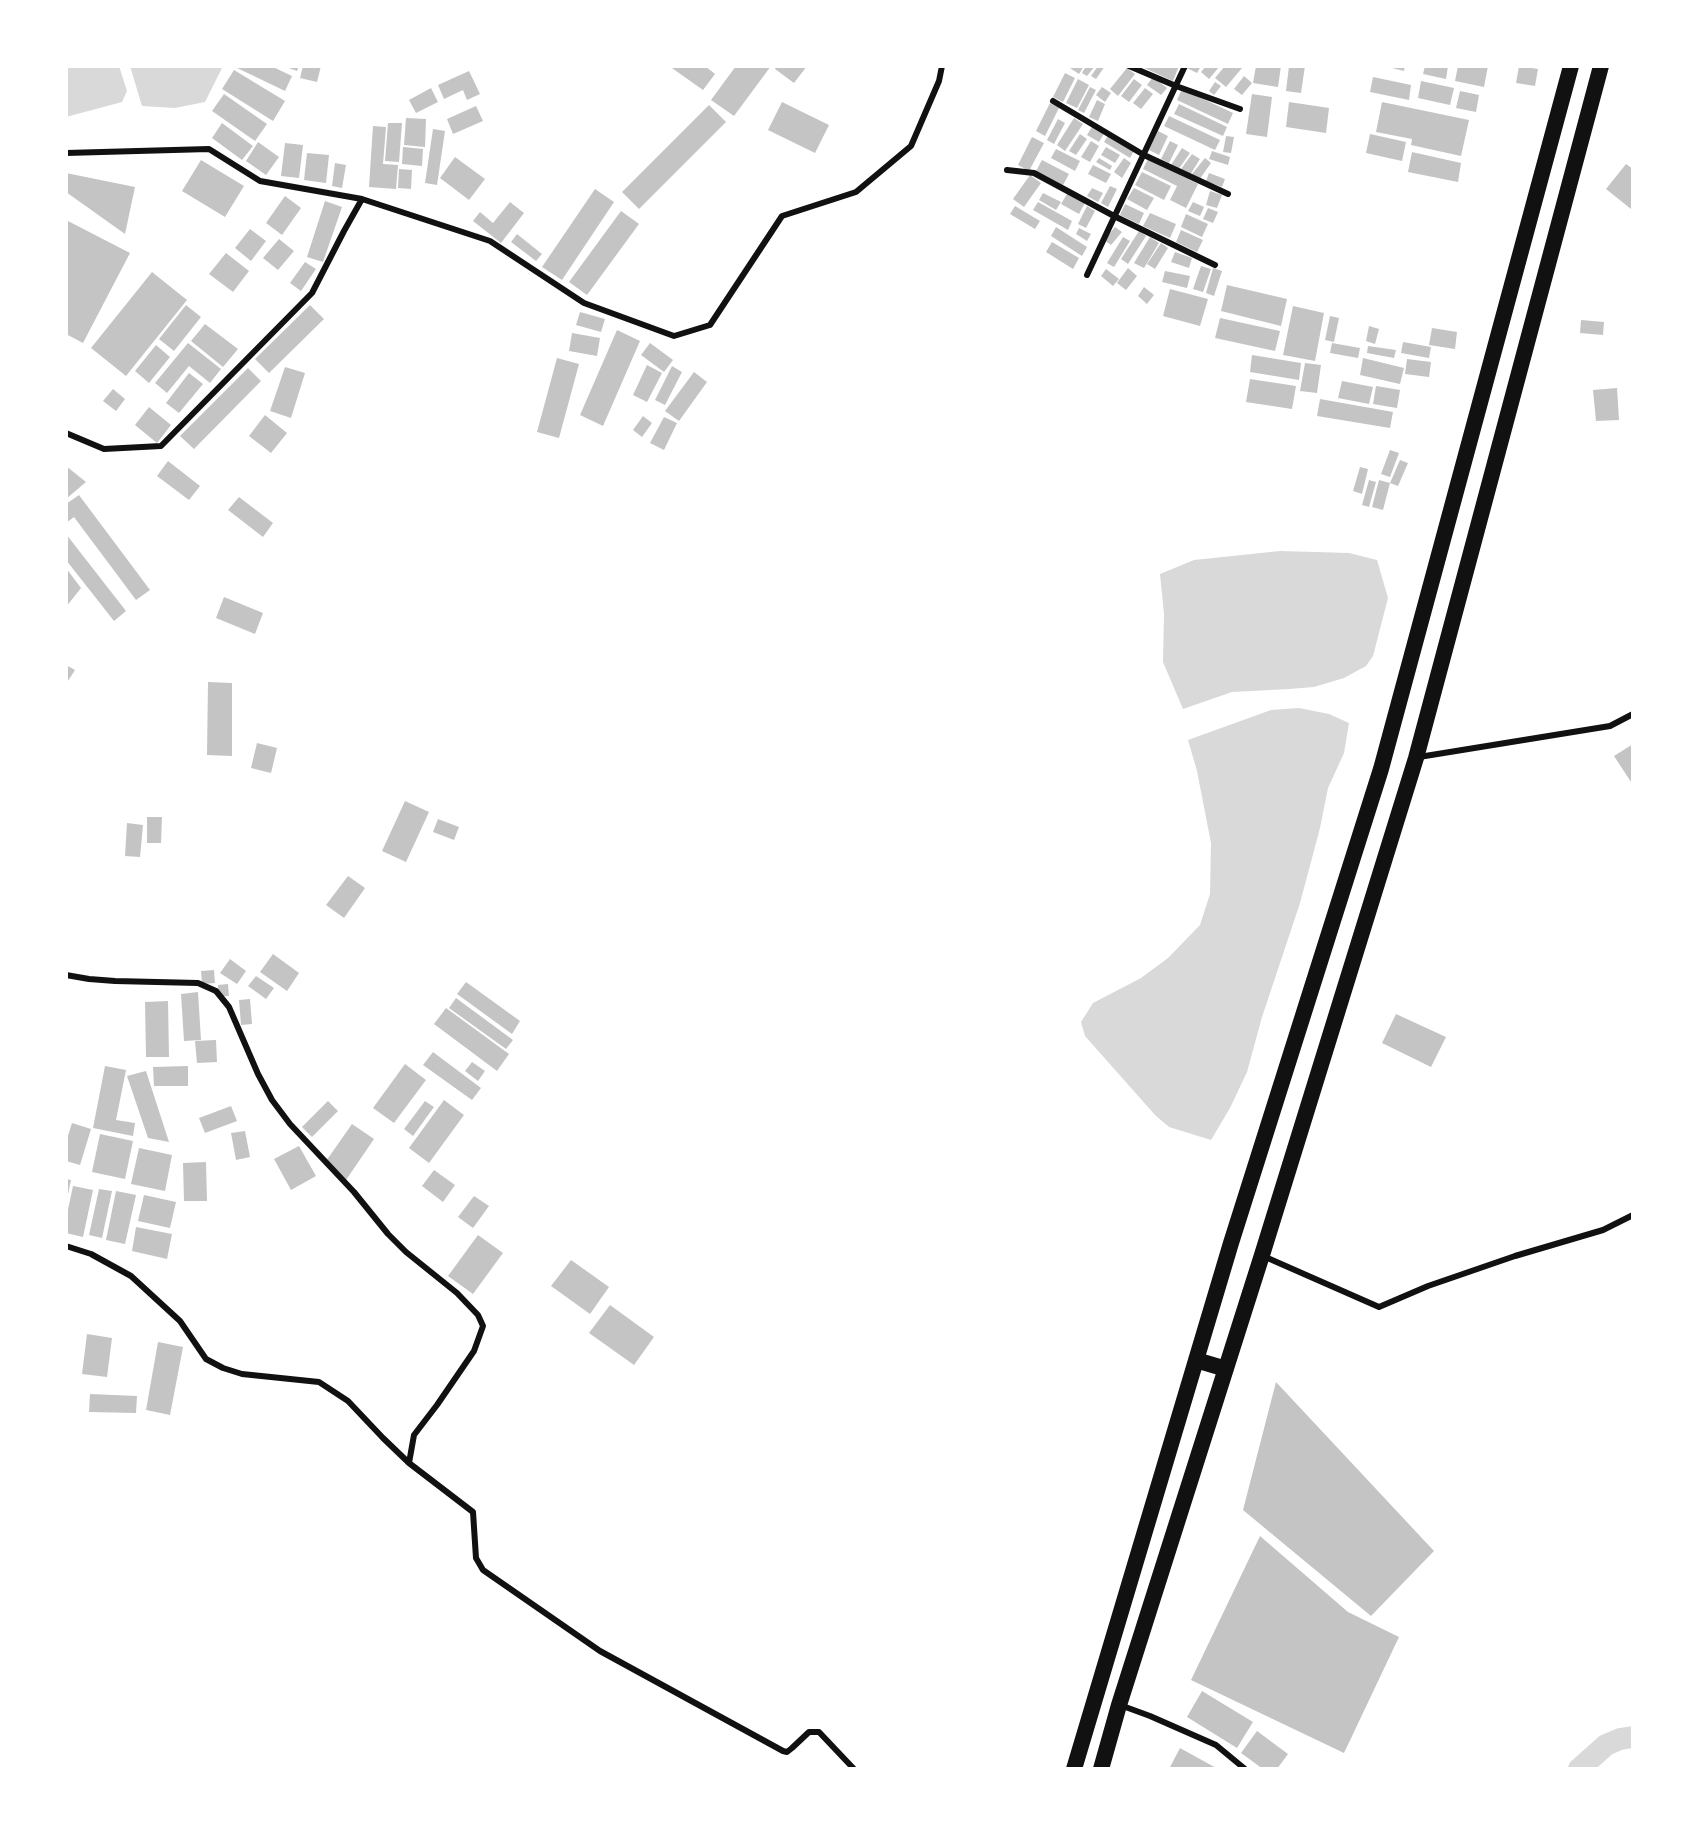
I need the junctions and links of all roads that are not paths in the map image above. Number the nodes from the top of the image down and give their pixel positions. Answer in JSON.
{"nodes":[{"id":1,"x":942,"y":66,"type":"edge"},
{"id":2,"x":1129,"y":66,"type":"edge"},
{"id":3,"x":1185,"y":66,"type":"edge"},
{"id":4,"x":1571,"y":66,"type":"edge"},
{"id":5,"x":1601,"y":66,"type":"edge"},
{"id":6,"x":1176,"y":86,"type":"junction"},
{"id":7,"x":1053,"y":100,"type":"dead end"},
{"id":8,"x":1240,"y":109,"type":"dead end"},
{"id":9,"x":66,"y":153,"type":"edge"},
{"id":10,"x":1144,"y":155,"type":"junction"},
{"id":11,"x":1006,"y":170,"type":"dead end"},
{"id":12,"x":1228,"y":195,"type":"dead end"},
{"id":13,"x":362,"y":199,"type":"junction"},
{"id":14,"x":1114,"y":216,"type":"junction"},
{"id":15,"x":1215,"y":266,"type":"dead end"},
{"id":16,"x":1087,"y":275,"type":"dead end"},
{"id":17,"x":66,"y":433,"type":"edge"},
{"id":18,"x":1633,"y":714,"type":"edge"},
{"id":19,"x":1416,"y":758,"type":"junction"},
{"id":20,"x":66,"y":975,"type":"edge"},
{"id":21,"x":1633,"y":1215,"type":"edge"},
{"id":22,"x":66,"y":1246,"type":"edge"},
{"id":23,"x":1262,"y":1255,"type":"junction"},
{"id":24,"x":1196,"y":1360,"type":"junction"},
{"id":25,"x":1226,"y":1369,"type":"junction"},
{"id":26,"x":409,"y":1463,"type":"junction"},
{"id":27,"x":1119,"y":1705,"type":"junction"},
{"id":28,"x":854,"y":1769,"type":"edge"},
{"id":29,"x":1074,"y":1769,"type":"edge"},
{"id":30,"x":1101,"y":1769,"type":"edge"},
{"id":31,"x":1245,"y":1769,"type":"edge"}],
"edges":[{"from":1,"to":13,"type":"street"},
{"from":2,"to":6,"type":"street"},
{"from":3,"to":6,"type":"street"},
{"from":4,"to":24,"type":"highway"},
{"from":5,"to":19,"type":"highway"},
{"from":6,"to":8,"type":"street"},
{"from":6,"to":10,"type":"street"},
{"from":7,"to":10,"type":"street"},
{"from":9,"to":13,"type":"street"},
{"from":10,"to":12,"type":"street"},
{"from":10,"to":14,"type":"street"},
{"from":11,"to":14,"type":"street"},
{"from":13,"to":17,"type":"street"},
{"from":14,"to":15,"type":"street"},
{"from":14,"to":16,"type":"street"},
{"from":18,"to":19,"type":"street"},
{"from":19,"to":23,"type":"highway"},
{"from":20,"to":26,"type":"street"},
{"from":21,"to":23,"type":"street"},
{"from":22,"to":26,"type":"street"},
{"from":23,"to":25,"type":"highway"},
{"from":24,"to":25,"type":"highway"},
{"from":24,"to":29,"type":"highway"},
{"from":25,"to":27,"type":"highway"},
{"from":26,"to":28,"type":"street"},
{"from":27,"to":30,"type":"highway"},
{"from":27,"to":31,"type":"street"}]}
